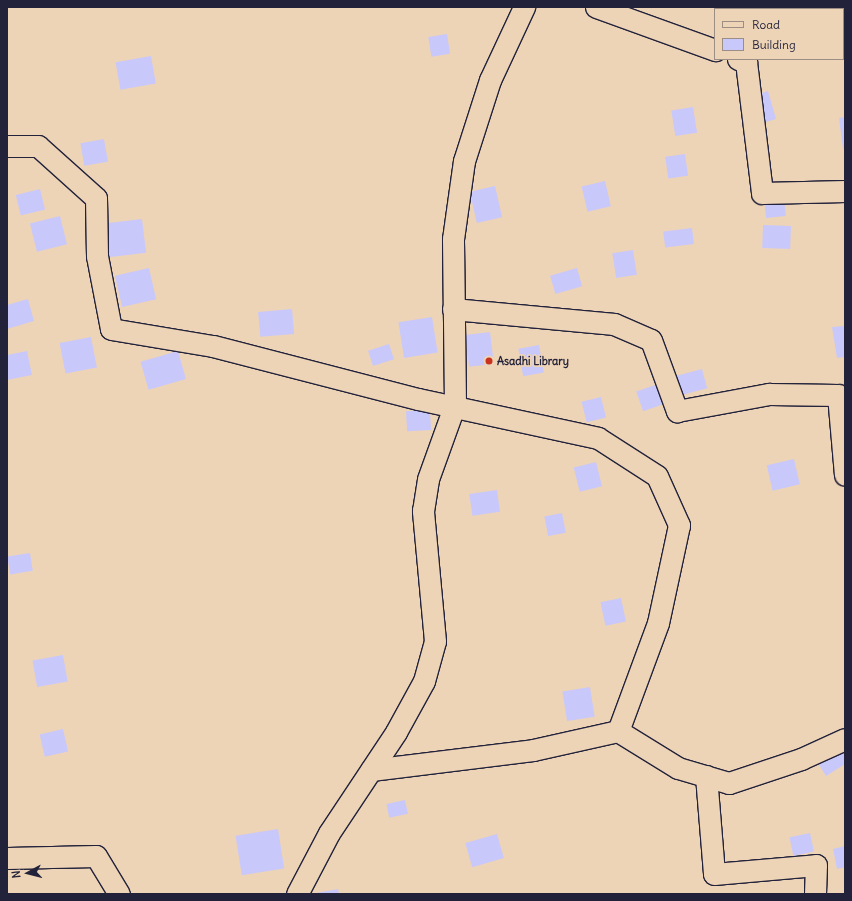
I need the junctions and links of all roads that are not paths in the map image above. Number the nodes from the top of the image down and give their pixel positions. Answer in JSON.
{"nodes":[{"id":1,"x":524,"y":7,"type":"edge"},
{"id":2,"x":596,"y":7,"type":"edge"},
{"id":3,"x":714,"y":50,"type":"edge"},
{"id":4,"x":741,"y":60,"type":"edge"},
{"id":5,"x":7,"y":146,"type":"edge"},
{"id":6,"x":845,"y":191,"type":"edge"},
{"id":7,"x":453,"y":309,"type":"junction"},
{"id":8,"x":455,"y":404,"type":"junction"},
{"id":9,"x":845,"y":474,"type":"edge"},
{"id":10,"x":618,"y":731,"type":"junction"},
{"id":11,"x":845,"y":739,"type":"edge"},
{"id":12,"x":371,"y":770,"type":"junction"},
{"id":13,"x":706,"y":776,"type":"junction"},
{"id":14,"x":7,"y":858,"type":"edge"},
{"id":15,"x":119,"y":894,"type":"edge"},
{"id":16,"x":297,"y":894,"type":"edge"},
{"id":17,"x":815,"y":894,"type":"edge"}],
"edges":[{"from":1,"to":7,"type":"street"},
{"from":2,"to":3,"type":"street"},
{"from":4,"to":6,"type":"street"},
{"from":5,"to":8,"type":"street"},
{"from":7,"to":8,"type":"street"},
{"from":7,"to":9,"type":"street"},
{"from":8,"to":10,"type":"street"},
{"from":8,"to":12,"type":"street"},
{"from":10,"to":12,"type":"street"},
{"from":10,"to":13,"type":"street"},
{"from":11,"to":13,"type":"street"},
{"from":12,"to":16,"type":"street"},
{"from":13,"to":17,"type":"street"},
{"from":14,"to":15,"type":"street"}]}
